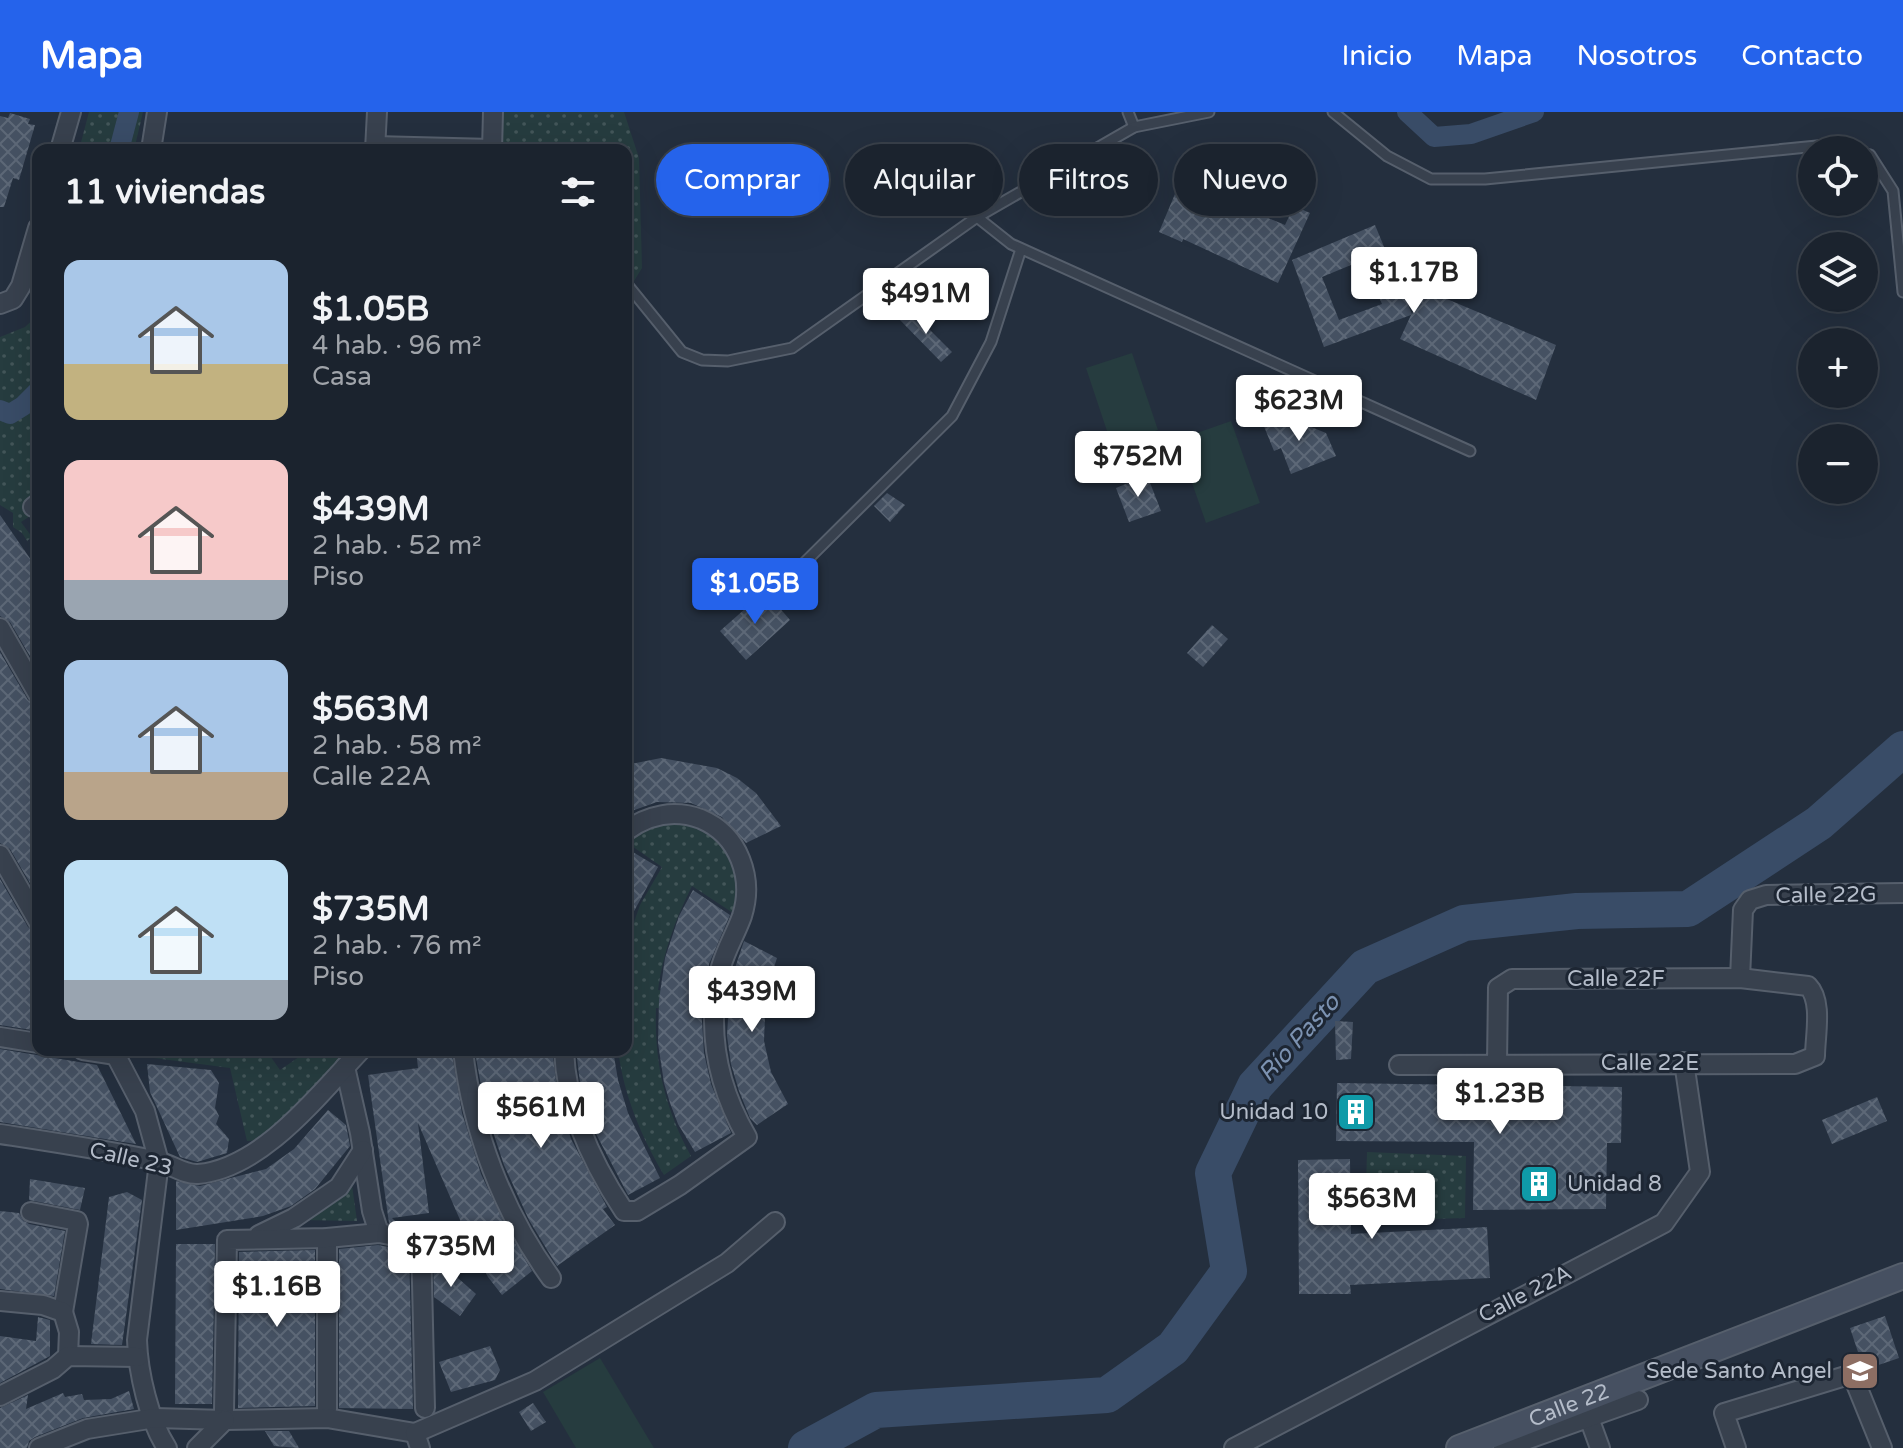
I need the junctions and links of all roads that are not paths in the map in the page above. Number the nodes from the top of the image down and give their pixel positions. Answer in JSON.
{"nodes":[{"id":1,"x":71,"y":112,"type":"edge"},
{"id":2,"x":157,"y":112,"type":"edge"},
{"id":3,"x":377,"y":112,"type":"edge"},
{"id":4,"x":493,"y":112,"type":"edge"},
{"id":5,"x":1128,"y":112,"type":"edge"},
{"id":6,"x":1209,"y":112,"type":"edge"},
{"id":7,"x":1333,"y":112,"type":"edge"},
{"id":8,"x":1134,"y":127,"type":"junction"},
{"id":9,"x":62,"y":144,"type":"edge"},
{"id":10,"x":152,"y":144,"type":"edge"},
{"id":11,"x":375,"y":144,"type":"edge"},
{"id":12,"x":492,"y":144,"type":"edge"},
{"id":13,"x":1798,"y":148,"type":"edge"},
{"id":14,"x":1878,"y":168,"type":"edge"},
{"id":15,"x":977,"y":217,"type":"junction"},
{"id":16,"x":32,"y":248,"type":"edge"},
{"id":17,"x":1021,"y":249,"type":"junction"},
{"id":18,"x":632,"y":290,"type":"edge"},
{"id":19,"x":1903,"y":292,"type":"edge"},
{"id":20,"x":6,"y":302,"type":"edge"},
{"id":21,"x":1470,"y":451,"type":"dead end"},
{"id":22,"x":789,"y":578,"type":"dead end"},
{"id":23,"x":0,"y":628,"type":"edge"},
{"id":24,"x":32,"y":684,"type":"edge"},
{"id":25,"x":632,"y":828,"type":"edge"},
{"id":26,"x":0,"y":855,"type":"edge"},
{"id":27,"x":1903,"y":893,"type":"edge"},
{"id":28,"x":32,"y":911,"type":"edge"},
{"id":29,"x":1740,"y":978,"type":"junction"},
{"id":30,"x":0,"y":1037,"type":"edge"},
{"id":31,"x":32,"y":1042,"type":"edge"},
{"id":32,"x":118,"y":1056,"type":"edge"},
{"id":33,"x":355,"y":1056,"type":"edge"},
{"id":34,"x":464,"y":1056,"type":"edge"},
{"id":35,"x":565,"y":1056,"type":"edge"},
{"id":36,"x":1806,"y":1061,"type":"joint"},
{"id":37,"x":1684,"y":1062,"type":"junction"},
{"id":38,"x":1497,"y":1064,"type":"junction"},
{"id":39,"x":1399,"y":1065,"type":"dead end"},
{"id":40,"x":345,"y":1067,"type":"junction"},
{"id":41,"x":0,"y":1134,"type":"edge"},
{"id":42,"x":363,"y":1150,"type":"junction"},
{"id":43,"x":159,"y":1162,"type":"junction"},
{"id":44,"x":31,"y":1212,"type":"dead end"},
{"id":45,"x":775,"y":1222,"type":"dead end"},
{"id":46,"x":379,"y":1233,"type":"junction"},
{"id":47,"x":255,"y":1237,"type":"junction"},
{"id":48,"x":327,"y":1238,"type":"junction"},
{"id":49,"x":1903,"y":1276,"type":"edge"},
{"id":50,"x":551,"y":1278,"type":"dead end"},
{"id":51,"x":0,"y":1301,"type":"edge"},
{"id":52,"x":63,"y":1312,"type":"junction"},
{"id":53,"x":68,"y":1356,"type":"junction"},
{"id":54,"x":138,"y":1357,"type":"junction"},
{"id":55,"x":0,"y":1396,"type":"edge"},
{"id":56,"x":1638,"y":1400,"type":"dead end"},
{"id":57,"x":425,"y":1408,"type":"dead end"},
{"id":58,"x":327,"y":1409,"type":"dead end"},
{"id":59,"x":225,"y":1416,"type":"junction"},
{"id":60,"x":155,"y":1418,"type":"junction"},
{"id":61,"x":1589,"y":1418,"type":"junction"},
{"id":62,"x":417,"y":1440,"type":"edge"},
{"id":63,"x":39,"y":1448,"type":"edge"},
{"id":64,"x":167,"y":1448,"type":"edge"},
{"id":65,"x":197,"y":1448,"type":"edge"},
{"id":66,"x":1234,"y":1448,"type":"edge"},
{"id":67,"x":1459,"y":1448,"type":"edge"},
{"id":68,"x":1503,"y":1448,"type":"edge"},
{"id":69,"x":1600,"y":1448,"type":"edge"},
{"id":70,"x":1736,"y":1448,"type":"edge"},
{"id":71,"x":1882,"y":1448,"type":"edge"}],
"edges":[{"from":1,"to":9,"type":"street"},
{"from":2,"to":10,"type":"street"},
{"from":3,"to":11,"type":"street"},
{"from":4,"to":12,"type":"street"},
{"from":5,"to":8,"type":"lane"},
{"from":6,"to":8,"type":"lane"},
{"from":7,"to":13,"type":"lane"},
{"from":8,"to":15,"type":"lane"},
{"from":14,"to":19,"type":"lane"},
{"from":15,"to":17,"type":"lane"},
{"from":15,"to":18,"type":"lane"},
{"from":16,"to":20,"type":"street"},
{"from":17,"to":21,"type":"lane"},
{"from":17,"to":22,"type":"lane"},
{"from":23,"to":24,"type":"street"},
{"from":25,"to":35,"type":"street"},
{"from":26,"to":28,"type":"street"},
{"from":27,"to":29,"type":"street","name":"Calle 22G"},
{"from":29,"to":36,"type":"street","name":"Calle 22F"},
{"from":29,"to":38,"type":"street","name":"Calle 22F"},
{"from":30,"to":31,"type":"street"},
{"from":32,"to":43,"type":"street"},
{"from":33,"to":40,"type":"street","name":"Calle 23"},
{"from":34,"to":50,"type":"street"},
{"from":36,"to":37,"type":"street","name":"Calle 22E"},
{"from":37,"to":38,"type":"street","name":"Calle 22E"},
{"from":37,"to":66,"type":"street","name":"Calle 22A"},
{"from":38,"to":39,"type":"street","name":"Calle 22E"},
{"from":40,"to":42,"type":"street"},
{"from":40,"to":43,"type":"street","name":"Calle 23"},
{"from":41,"to":43,"type":"street","name":"Calle 23"},
{"from":42,"to":46,"type":"street"},
{"from":42,"to":47,"type":"street"},
{"from":43,"to":54,"type":"street"},
{"from":44,"to":52,"type":"street"},
{"from":45,"to":62,"type":"street"},
{"from":46,"to":48,"type":"street"},
{"from":46,"to":57,"type":"street"},
{"from":47,"to":48,"type":"street"},
{"from":47,"to":59,"type":"street"},
{"from":48,"to":58,"type":"street"},
{"from":49,"to":67,"type":"main road","name":"Calle 22"},
{"from":51,"to":52,"type":"street"},
{"from":52,"to":53,"type":"street"},
{"from":53,"to":54,"type":"street"},
{"from":53,"to":55,"type":"street"},
{"from":54,"to":60,"type":"street"},
{"from":56,"to":61,"type":"street"},
{"from":59,"to":60,"type":"street"},
{"from":59,"to":62,"type":"street"},
{"from":59,"to":65,"type":"street"},
{"from":60,"to":63,"type":"street"},
{"from":60,"to":64,"type":"street"},
{"from":61,"to":68,"type":"street"},
{"from":61,"to":69,"type":"street"},
{"from":70,"to":71,"type":"street"}]}
